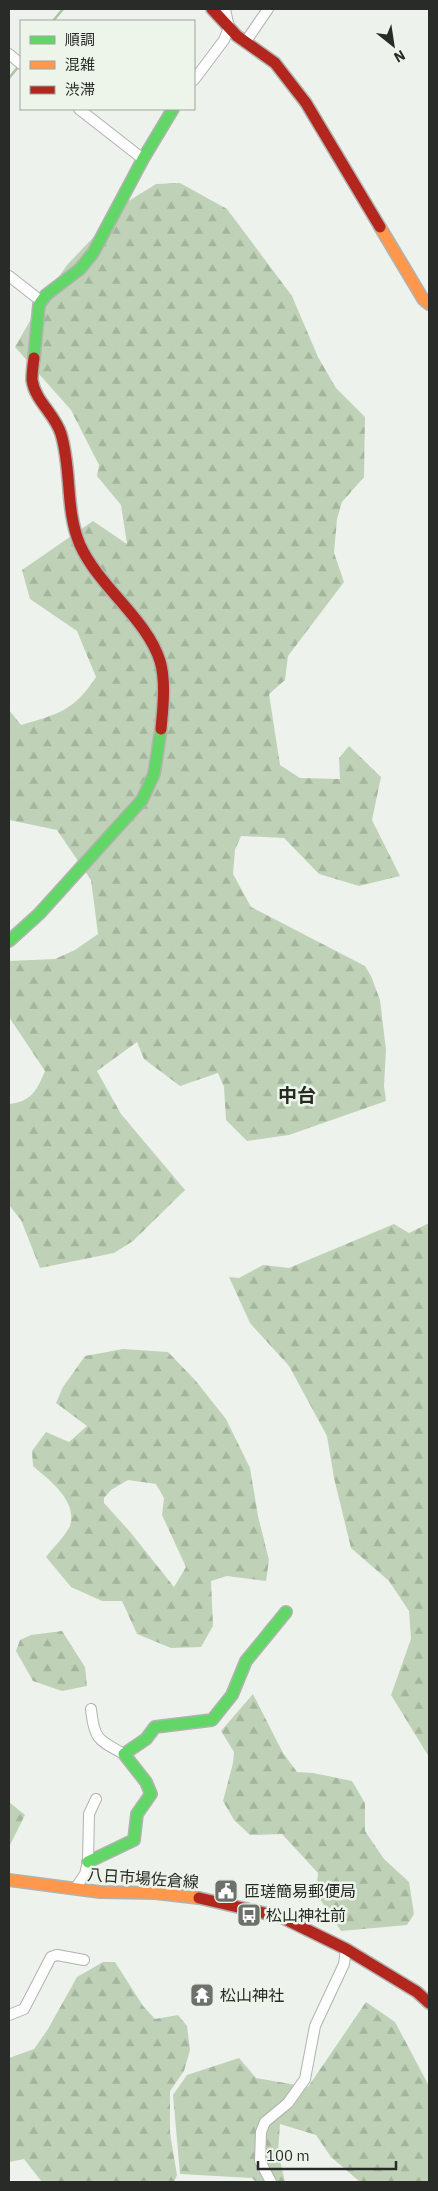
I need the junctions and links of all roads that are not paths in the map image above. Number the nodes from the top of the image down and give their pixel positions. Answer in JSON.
{"nodes":[{"id":1,"x":212,"y":9,"type":"edge"},
{"id":2,"x":225,"y":9,"type":"edge"},
{"id":3,"x":268,"y":9,"type":"edge"},
{"id":4,"x":229,"y":28,"type":"junction"},
{"id":5,"x":246,"y":41,"type":"junction"},
{"id":6,"x":9,"y":54,"type":"edge"},
{"id":7,"x":20,"y":63,"type":"edge"},
{"id":8,"x":195,"y":79,"type":"edge"},
{"id":9,"x":80,"y":110,"type":"edge"},
{"id":10,"x":172,"y":110,"type":"edge"},
{"id":11,"x":143,"y":159,"type":"junction"},
{"id":12,"x":9,"y":276,"type":"edge"},
{"id":13,"x":41,"y":301,"type":"junction"},
{"id":14,"x":429,"y":304,"type":"edge"},
{"id":15,"x":9,"y":941,"type":"edge"},
{"id":16,"x":286,"y":1612,"type":"dead end"},
{"id":17,"x":91,"y":1709,"type":"dead end"},
{"id":18,"x":124,"y":1754,"type":"junction"},
{"id":19,"x":96,"y":1799,"type":"dead end"},
{"id":20,"x":88,"y":1862,"type":"junction"},
{"id":21,"x":9,"y":1880,"type":"edge"},
{"id":22,"x":75,"y":1889,"type":"junction"},
{"id":23,"x":346,"y":1949,"type":"junction"},
{"id":24,"x":84,"y":1960,"type":"dead end"},
{"id":25,"x":429,"y":2003,"type":"edge"},
{"id":26,"x":9,"y":2015,"type":"edge"},
{"id":27,"x":271,"y":2182,"type":"edge"}],
"edges":[{"from":1,"to":4,"type":"street"},
{"from":2,"to":4,"type":"street"},
{"from":3,"to":5,"type":"street"},
{"from":4,"to":5,"type":"street"},
{"from":4,"to":8,"type":"street"},
{"from":5,"to":14,"type":"street"},
{"from":6,"to":7,"type":"street"},
{"from":9,"to":11,"type":"street"},
{"from":10,"to":11,"type":"street"},
{"from":11,"to":13,"type":"street"},
{"from":12,"to":13,"type":"street"},
{"from":13,"to":15,"type":"street"},
{"from":16,"to":18,"type":"street"},
{"from":17,"to":18,"type":"street"},
{"from":18,"to":20,"type":"street"},
{"from":19,"to":20,"type":"street"},
{"from":20,"to":22,"type":"street"},
{"from":21,"to":22,"type":"street","name":"八日市場佐倉線"},
{"from":22,"to":23,"type":"street","name":"八日市場佐倉線"},
{"from":23,"to":25,"type":"street","name":"八日市場佐倉線"},
{"from":23,"to":27,"type":"street"},
{"from":24,"to":26,"type":"street"}]}
